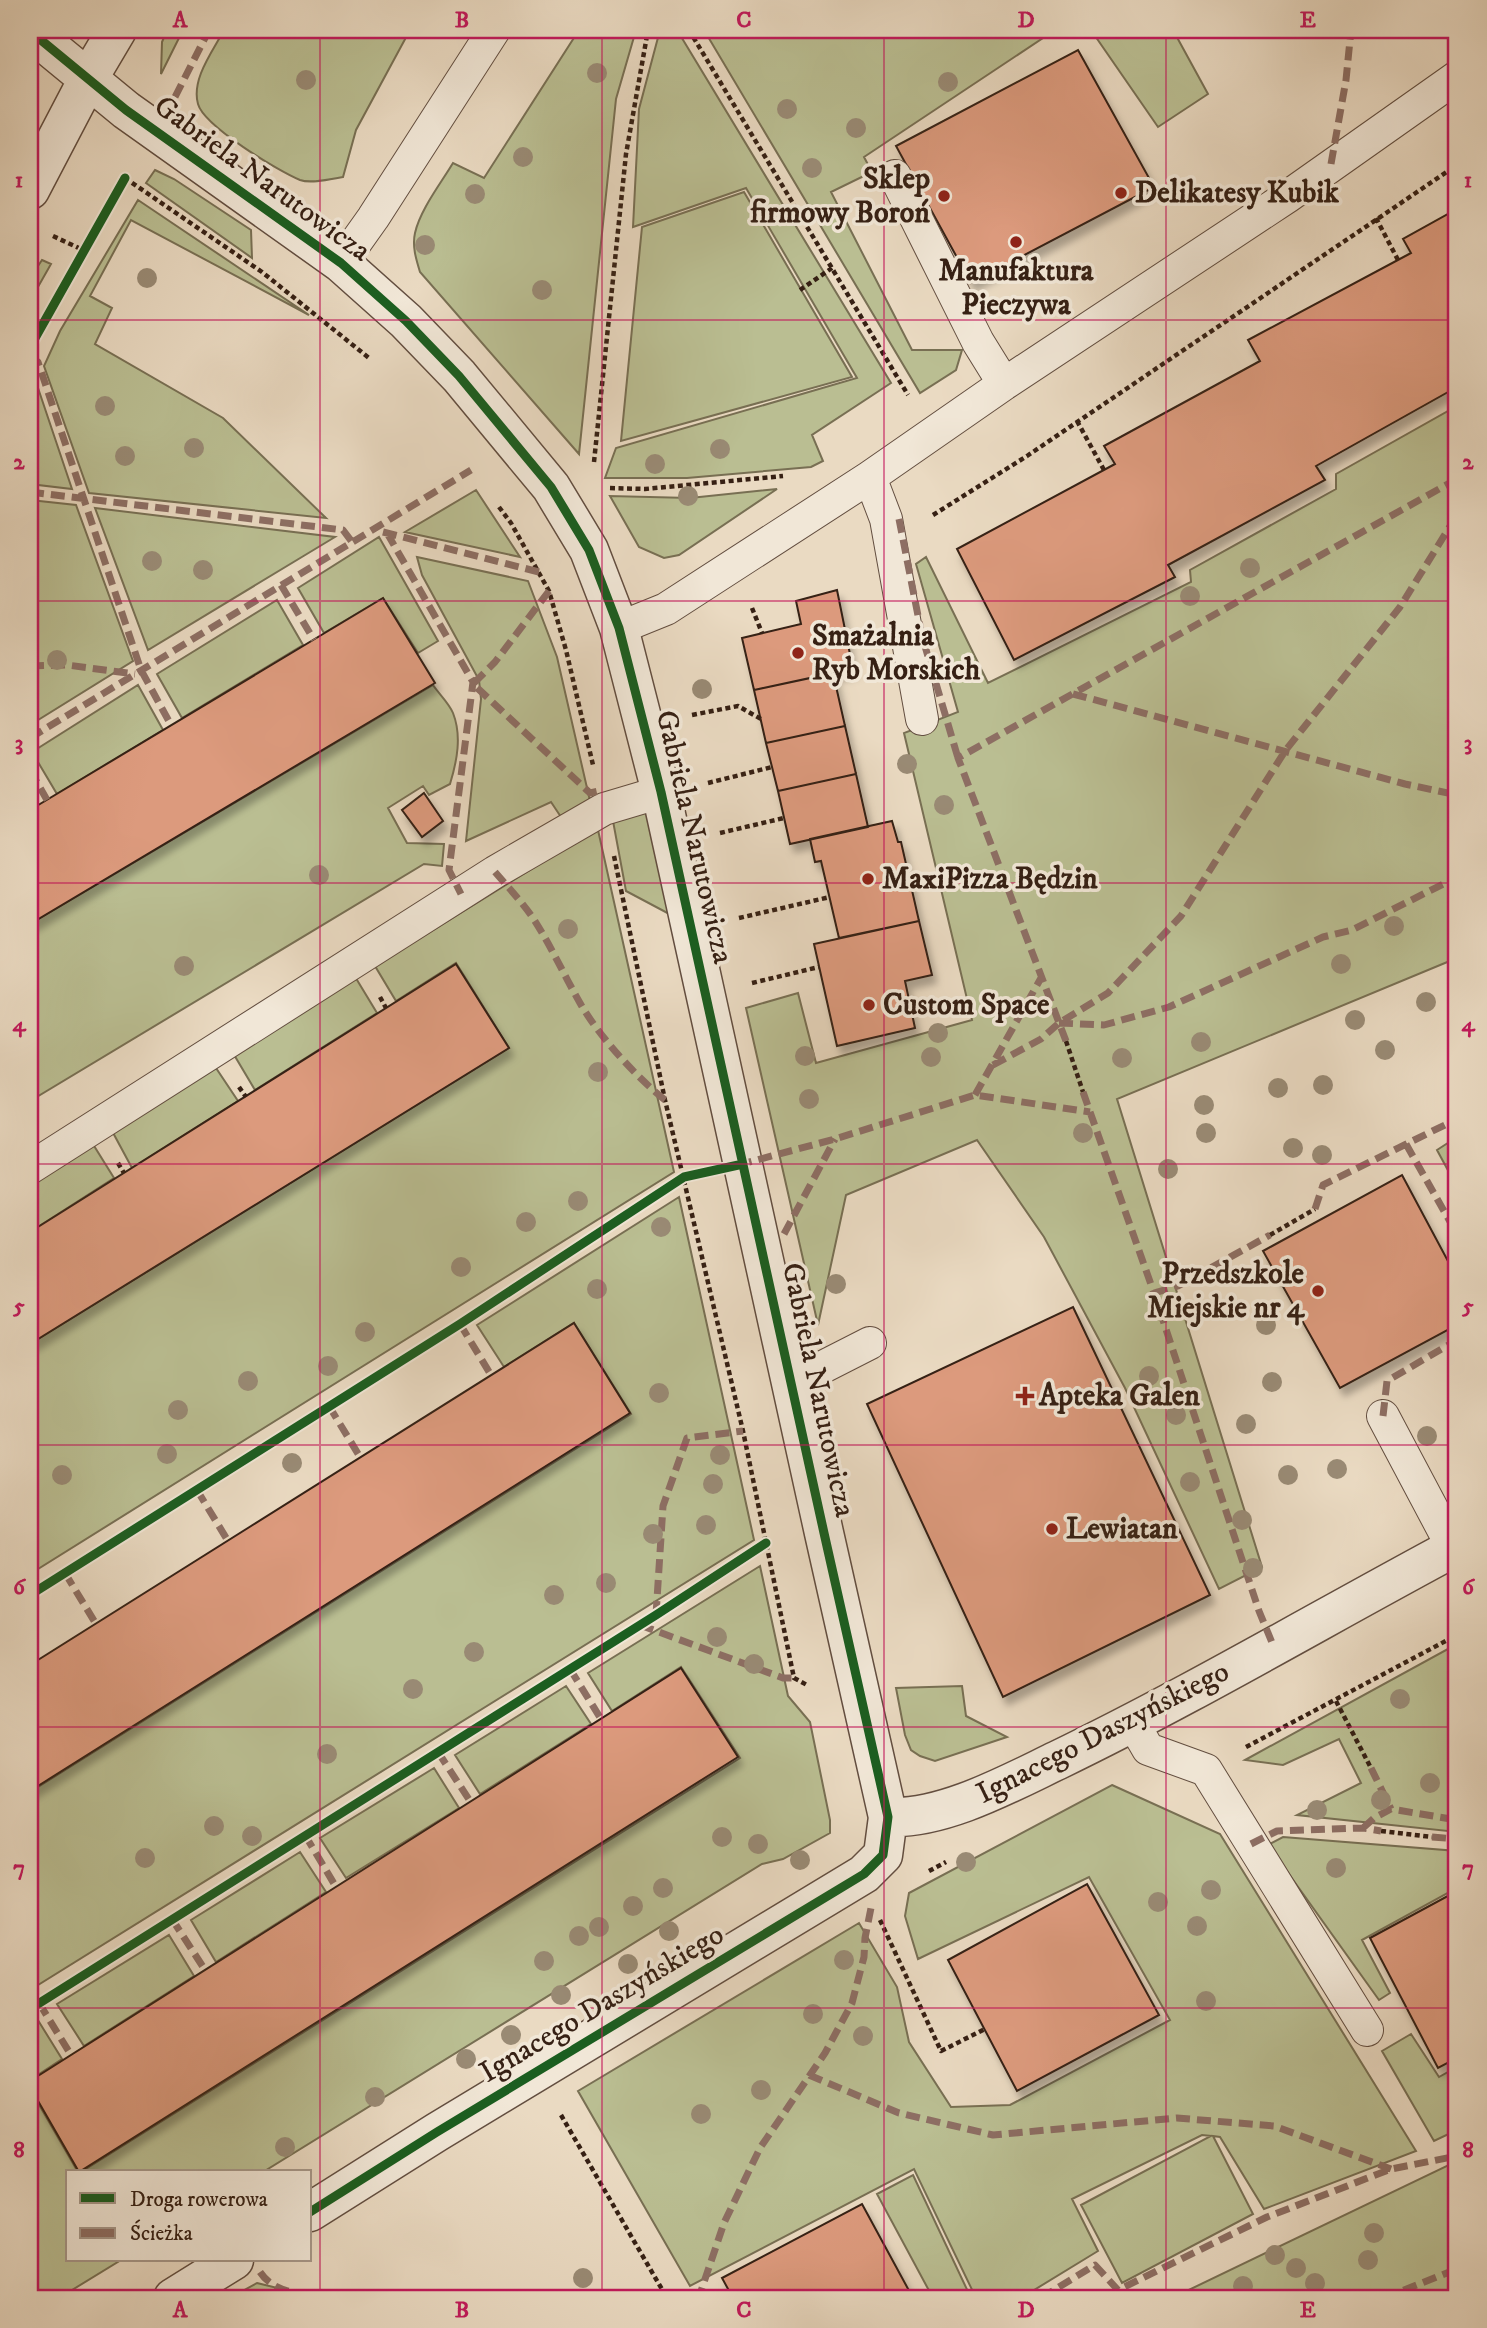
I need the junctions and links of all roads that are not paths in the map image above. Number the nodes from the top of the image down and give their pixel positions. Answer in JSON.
{"nodes":[{"id":1,"x":117,"y":30,"type":"edge"},
{"id":2,"x":494,"y":30,"type":"edge"},
{"id":3,"x":30,"y":31,"type":"edge"},
{"id":4,"x":1457,"y":77,"type":"edge"},
{"id":5,"x":88,"y":79,"type":"junction"},
{"id":6,"x":895,"y":176,"type":"dead end"},
{"id":7,"x":30,"y":190,"type":"edge"},
{"id":8,"x":341,"y":263,"type":"junction"},
{"id":9,"x":1004,"y":384,"type":"junction"},
{"id":10,"x":870,"y":477,"type":"junction"},
{"id":11,"x":619,"y":628,"type":"junction"},
{"id":12,"x":922,"y":719,"type":"dead end"},
{"id":13,"x":680,"y":789,"type":"junction"},
{"id":14,"x":30,"y":1168,"type":"edge"},
{"id":15,"x":870,"y":1343,"type":"dead end"},
{"id":16,"x":790,"y":1377,"type":"junction"},
{"id":17,"x":1383,"y":1416,"type":"dead end"},
{"id":18,"x":1455,"y":1547,"type":"edge"},
{"id":19,"x":1133,"y":1723,"type":"junction"},
{"id":20,"x":888,"y":1817,"type":"junction"},
{"id":21,"x":1367,"y":2030,"type":"dead end"},
{"id":22,"x":312,"y":2211,"type":"edge"},
{"id":23,"x":231,"y":2262,"type":"edge"},
{"id":24,"x":173,"y":2298,"type":"edge"}],
"edges":[{"from":1,"to":5,"type":"street"},
{"from":2,"to":8,"type":"lane"},
{"from":3,"to":5,"type":"street","name":"Gabriela Narutowicza"},
{"from":4,"to":9,"type":"lane"},
{"from":5,"to":7,"type":"street"},
{"from":5,"to":8,"type":"street","name":"Gabriela Narutowicza"},
{"from":6,"to":9,"type":"lane"},
{"from":8,"to":11,"type":"street","name":"Gabriela Narutowicza"},
{"from":9,"to":10,"type":"lane"},
{"from":10,"to":11,"type":"lane"},
{"from":10,"to":12,"type":"lane"},
{"from":11,"to":13,"type":"street","name":"Gabriela Narutowicza"},
{"from":13,"to":14,"type":"lane"},
{"from":13,"to":16,"type":"street","name":"Gabriela Narutowicza"},
{"from":15,"to":16,"type":"lane"},
{"from":16,"to":20,"type":"street","name":"Gabriela Narutowicza"},
{"from":17,"to":18,"type":"lane"},
{"from":18,"to":19,"type":"street","name":"Ignacego Daszyńskiego"},
{"from":19,"to":20,"type":"street","name":"Ignacego Daszyńskiego"},
{"from":19,"to":21,"type":"lane"},
{"from":20,"to":22,"type":"street","name":"Ignacego Daszyńskiego"},
{"from":23,"to":24,"type":"street"}]}
